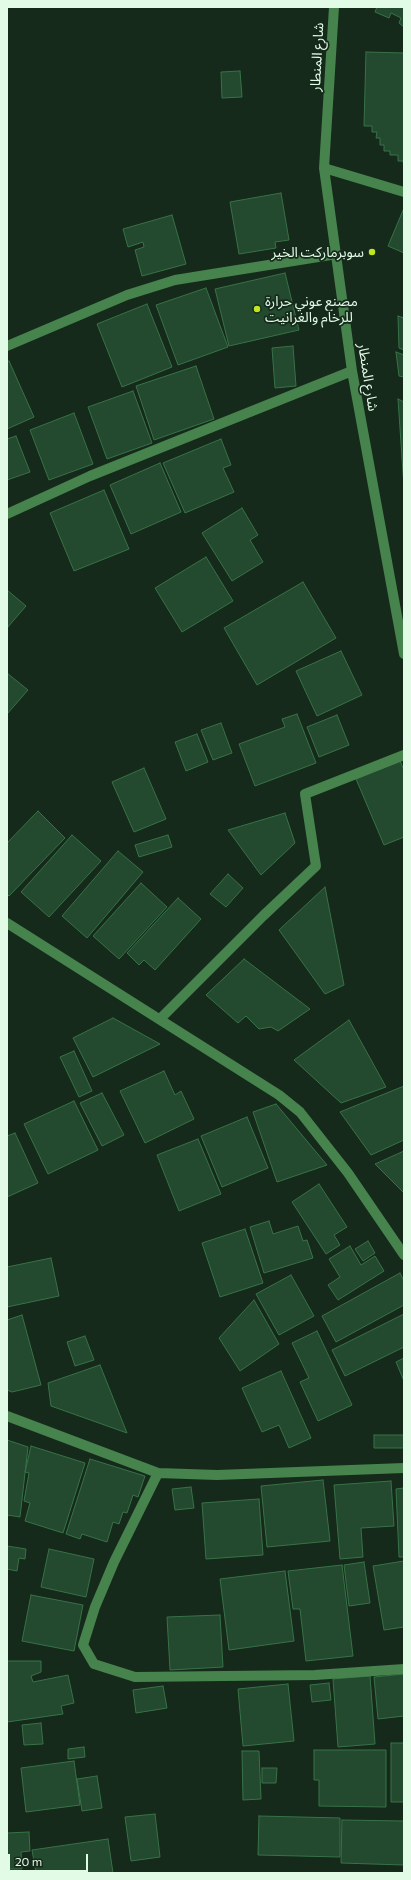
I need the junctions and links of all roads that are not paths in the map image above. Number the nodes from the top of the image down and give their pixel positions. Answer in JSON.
{"nodes":[{"id":1,"x":334,"y":7,"type":"edge"},
{"id":2,"x":324,"y":168,"type":"junction"},
{"id":3,"x":404,"y":192,"type":"edge"},
{"id":4,"x":337,"y":254,"type":"junction"},
{"id":5,"x":7,"y":346,"type":"edge"},
{"id":6,"x":352,"y":371,"type":"junction"},
{"id":7,"x":7,"y":514,"type":"edge"},
{"id":8,"x":404,"y":654,"type":"edge"},
{"id":9,"x":404,"y":755,"type":"edge"},
{"id":10,"x":7,"y":923,"type":"edge"},
{"id":11,"x":160,"y":1019,"type":"junction"},
{"id":12,"x":404,"y":1255,"type":"edge"},
{"id":13,"x":7,"y":1416,"type":"edge"},
{"id":14,"x":404,"y":1468,"type":"edge"},
{"id":15,"x":158,"y":1473,"type":"junction"},
{"id":16,"x":404,"y":1669,"type":"edge"}],
"edges":[{"from":1,"to":2,"type":"street","name":"شارع المنطار"},
{"from":2,"to":3,"type":"street"},
{"from":2,"to":4,"type":"street","name":"شارع المنطار"},
{"from":4,"to":5,"type":"street"},
{"from":4,"to":6,"type":"street","name":"شارع المنطار"},
{"from":6,"to":7,"type":"street"},
{"from":6,"to":8,"type":"street","name":"شارع المنطار"},
{"from":9,"to":11,"type":"street"},
{"from":10,"to":11,"type":"street"},
{"from":11,"to":12,"type":"street"},
{"from":13,"to":15,"type":"street"},
{"from":14,"to":15,"type":"street"},
{"from":15,"to":16,"type":"street"}]}
